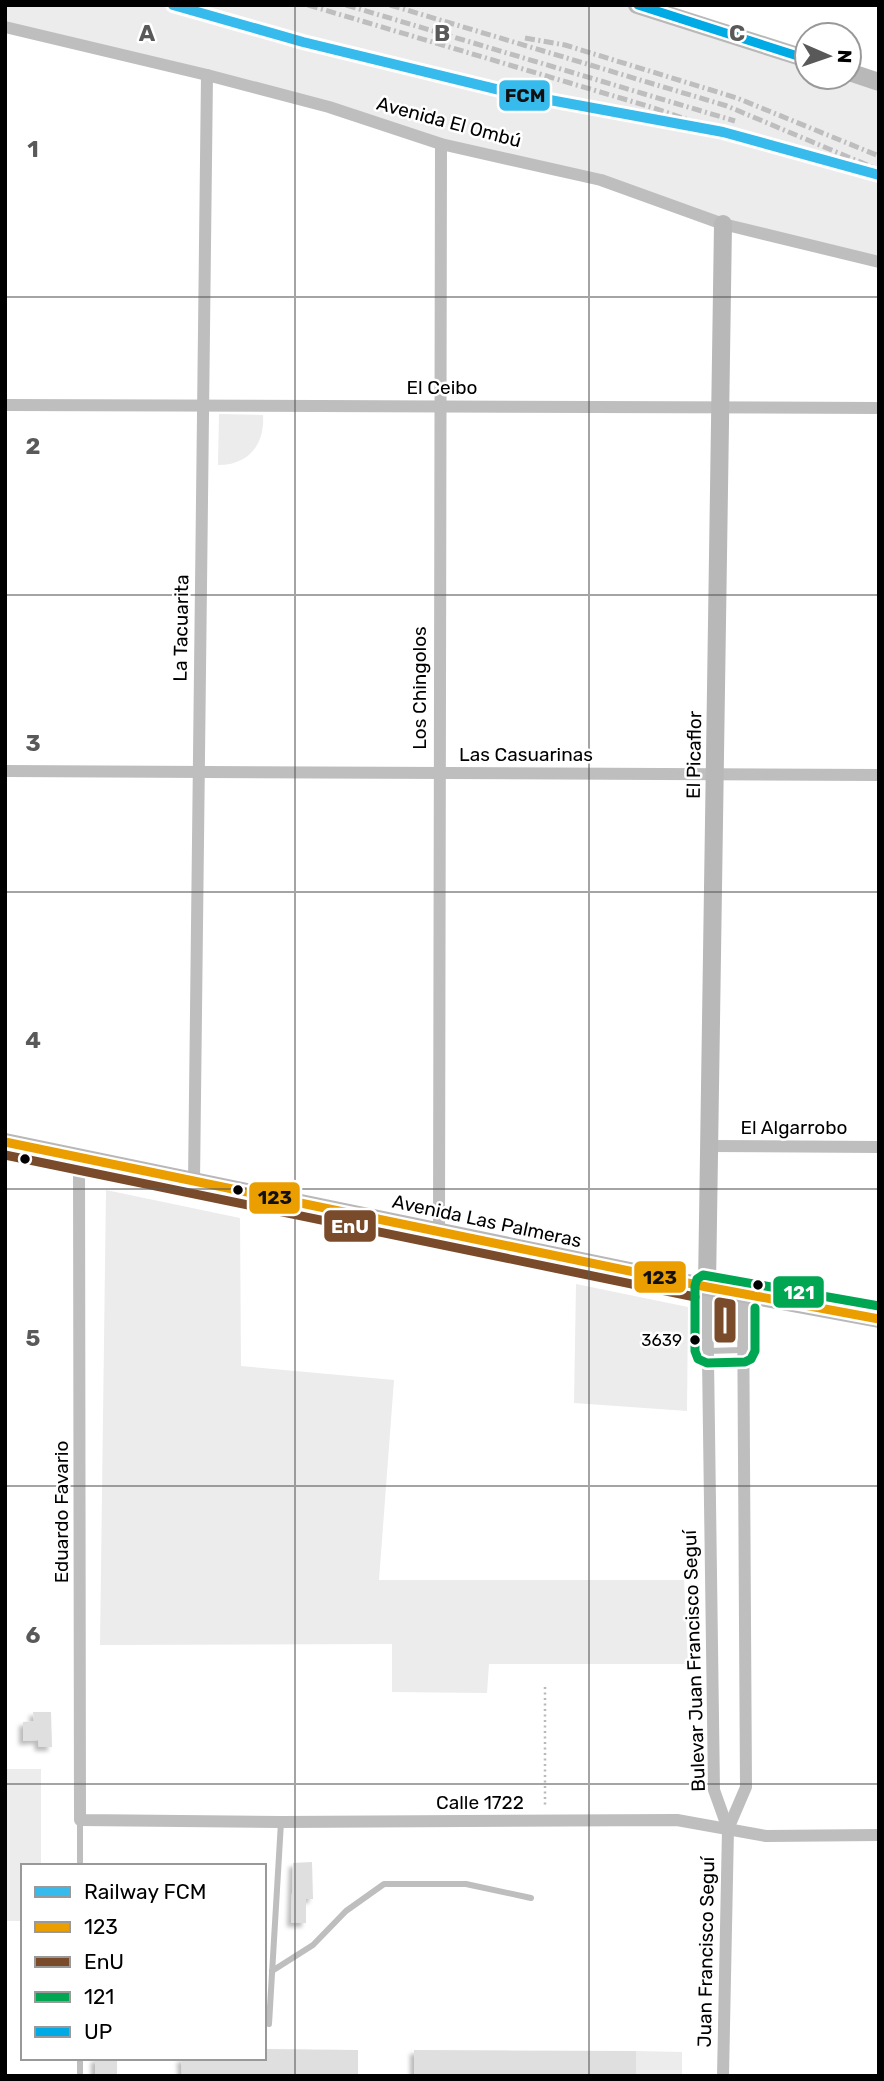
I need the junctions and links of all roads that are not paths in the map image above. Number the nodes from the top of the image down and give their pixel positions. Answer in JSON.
{"nodes":[{"id":1,"x":638,"y":5,"type":"edge"},
{"id":2,"x":5,"y":27,"type":"edge"},
{"id":3,"x":793,"y":55,"type":"edge"},
{"id":4,"x":208,"y":75,"type":"junction"},
{"id":5,"x":441,"y":144,"type":"junction"},
{"id":6,"x":723,"y":224,"type":"junction"},
{"id":7,"x":879,"y":262,"type":"edge"},
{"id":8,"x":5,"y":405,"type":"edge"},
{"id":9,"x":202,"y":406,"type":"junction"},
{"id":10,"x":439,"y":407,"type":"junction"},
{"id":11,"x":720,"y":408,"type":"junction"},
{"id":12,"x":879,"y":408,"type":"edge"},
{"id":13,"x":5,"y":771,"type":"edge"},
{"id":14,"x":198,"y":772,"type":"junction"},
{"id":15,"x":439,"y":773,"type":"junction"},
{"id":16,"x":714,"y":774,"type":"junction"},
{"id":17,"x":879,"y":775,"type":"edge"},
{"id":18,"x":5,"y":1142,"type":"edge"},
{"id":19,"x":709,"y":1146,"type":"junction"},
{"id":20,"x":879,"y":1147,"type":"edge"},
{"id":21,"x":79,"y":1158,"type":"junction"},
{"id":22,"x":194,"y":1182,"type":"junction"},
{"id":23,"x":439,"y":1232,"type":"junction"},
{"id":24,"x":707,"y":1287,"type":"junction"},
{"id":25,"x":743,"y":1294,"type":"junction"},
{"id":26,"x":879,"y":1319,"type":"edge"},
{"id":27,"x":743,"y":1350,"type":"junction"},
{"id":28,"x":707,"y":1351,"type":"junction"},
{"id":29,"x":80,"y":1820,"type":"junction"},
{"id":30,"x":281,"y":1822,"type":"junction"},
{"id":31,"x":727,"y":1829,"type":"junction"},
{"id":32,"x":879,"y":1835,"type":"edge"},
{"id":33,"x":80,"y":1864,"type":"edge"},
{"id":34,"x":531,"y":1898,"type":"dead end"},
{"id":35,"x":272,"y":1971,"type":"junction"},
{"id":36,"x":269,"y":2024,"type":"dead end"},
{"id":37,"x":723,"y":2076,"type":"edge"}],
"edges":[{"from":1,"to":3,"type":"main road"},
{"from":2,"to":4,"type":"street","name":"Avenida El Ombú"},
{"from":4,"to":5,"type":"street","name":"Avenida El Ombú"},
{"from":4,"to":9,"type":"street","name":"La Tacuarita"},
{"from":5,"to":6,"type":"street","name":"Avenida El Ombú"},
{"from":5,"to":10,"type":"street","name":"Los Chingolos"},
{"from":6,"to":7,"type":"street","name":"Avenida El Ombú"},
{"from":6,"to":11,"type":"main road","name":"El Picaflor"},
{"from":8,"to":9,"type":"street","name":"El Ceibo"},
{"from":9,"to":10,"type":"street","name":"El Ceibo"},
{"from":9,"to":14,"type":"street","name":"La Tacuarita"},
{"from":10,"to":11,"type":"street","name":"El Ceibo"},
{"from":10,"to":15,"type":"street","name":"Los Chingolos"},
{"from":11,"to":12,"type":"street","name":"El Ceibo"},
{"from":11,"to":16,"type":"main road","name":"El Picaflor"},
{"from":13,"to":14,"type":"street","name":"Las Casuarinas"},
{"from":14,"to":15,"type":"street","name":"Las Casuarinas"},
{"from":14,"to":22,"type":"street","name":"La Tacuarita"},
{"from":15,"to":16,"type":"street","name":"Las Casuarinas"},
{"from":15,"to":23,"type":"street","name":"Los Chingolos"},
{"from":16,"to":17,"type":"street","name":"Las Casuarinas"},
{"from":16,"to":19,"type":"main road","name":"El Picaflor"},
{"from":18,"to":21,"type":"main road","name":"Avenida Las Palmeras"},
{"from":19,"to":20,"type":"street","name":"El Algarrobo"},
{"from":19,"to":24,"type":"main road","name":"El Picaflor"},
{"from":21,"to":22,"type":"main road","name":"Avenida Las Palmeras"},
{"from":21,"to":29,"type":"street","name":"Eduardo Favario"},
{"from":22,"to":23,"type":"main road","name":"Avenida Las Palmeras"},
{"from":23,"to":24,"type":"main road","name":"Avenida Las Palmeras"},
{"from":24,"to":25,"type":"main road","name":"Avenida Las Palmeras"},
{"from":24,"to":28,"type":"street","name":"Bulevar Juan Francisco Seguí"},
{"from":25,"to":26,"type":"main road","name":"Avenida Las Palmeras"},
{"from":25,"to":27,"type":"street"},
{"from":27,"to":28,"type":"lane"},
{"from":27,"to":31,"type":"street"},
{"from":28,"to":31,"type":"street","name":"Bulevar Juan Francisco Seguí"},
{"from":29,"to":30,"type":"street","name":"Calle 1722"},
{"from":29,"to":33,"type":"lane","name":"Eduardo Favario"},
{"from":30,"to":31,"type":"street","name":"Calle 1722"},
{"from":30,"to":35,"type":"lane"},
{"from":31,"to":32,"type":"street","name":"Calle 1722"},
{"from":31,"to":37,"type":"street","name":"Juan Francisco Seguí"},
{"from":34,"to":35,"type":"lane"},
{"from":35,"to":36,"type":"lane"}]}
